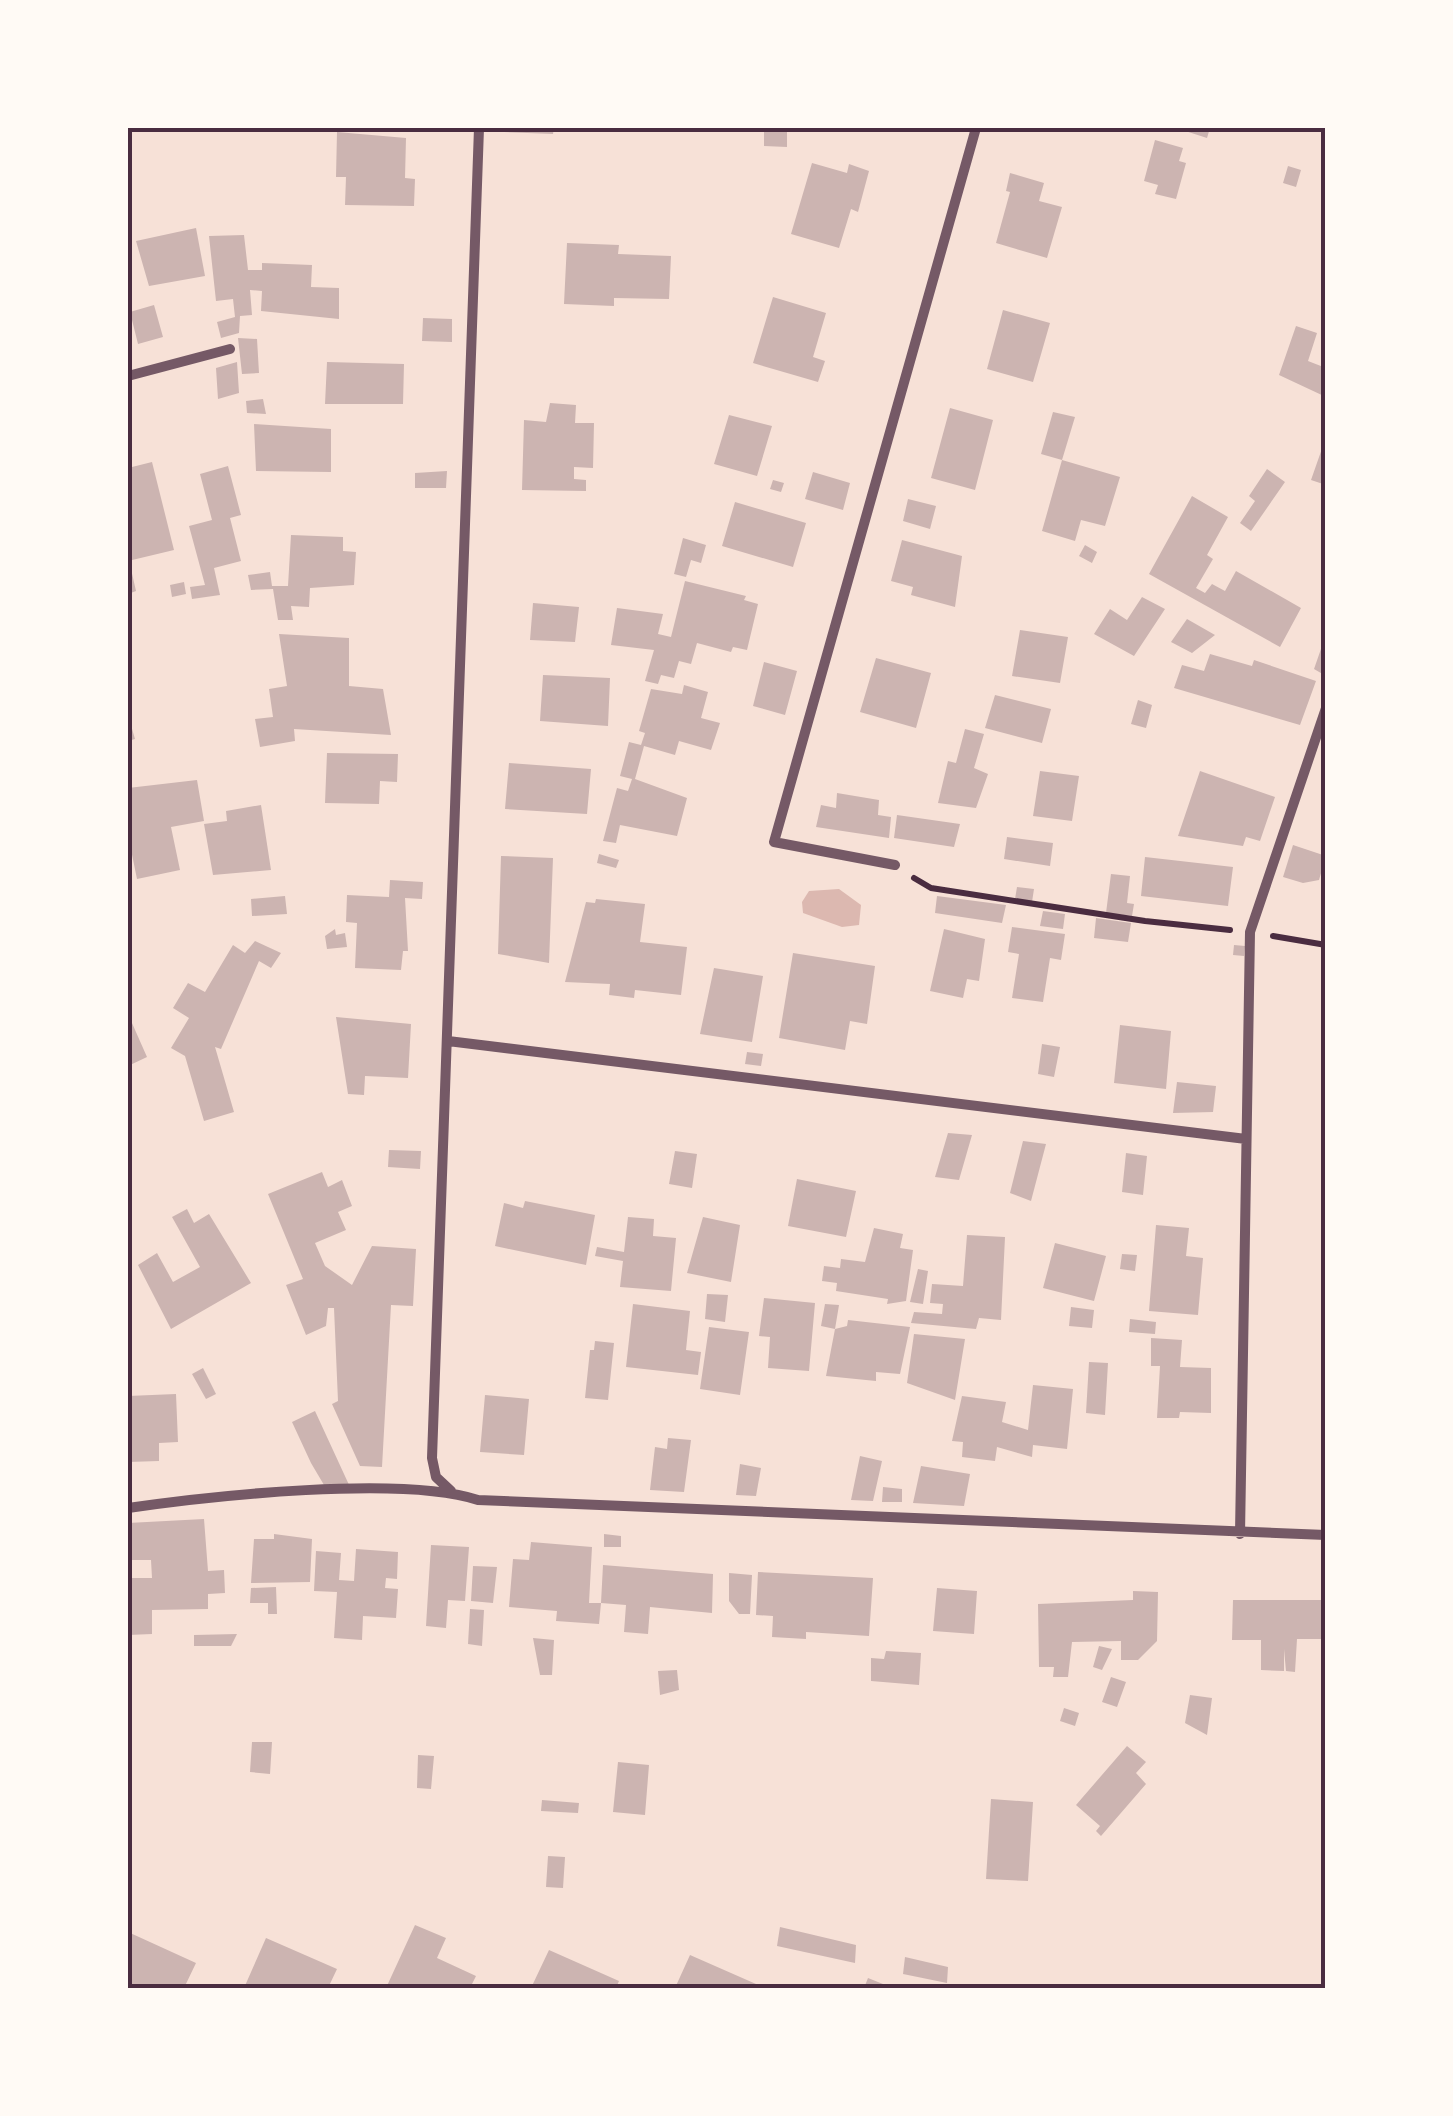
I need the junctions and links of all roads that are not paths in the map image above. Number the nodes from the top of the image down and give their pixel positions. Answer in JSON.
{"nodes":[{"id":1,"x":479,"y":128,"type":"edge"},
{"id":2,"x":976,"y":128,"type":"edge"},
{"id":3,"x":230,"y":349,"type":"dead end"},
{"id":4,"x":128,"y":376,"type":"edge"},
{"id":5,"x":1326,"y":708,"type":"edge"},
{"id":6,"x":895,"y":865,"type":"road end"},
{"id":7,"x":448,"y":1041,"type":"junction"},
{"id":8,"x":1246,"y":1139,"type":"junction"},
{"id":9,"x":451,"y":1491,"type":"junction"},
{"id":10,"x":128,"y":1508,"type":"edge"},
{"id":11,"x":1240,"y":1534,"type":"junction"},
{"id":12,"x":1326,"y":1535,"type":"edge"}],
"edges":[{"from":1,"to":7,"type":"street"},
{"from":2,"to":6,"type":"street"},
{"from":3,"to":4,"type":"street"},
{"from":5,"to":8,"type":"street"},
{"from":7,"to":8,"type":"street"},
{"from":7,"to":9,"type":"street"},
{"from":8,"to":11,"type":"street"},
{"from":9,"to":10,"type":"street"},
{"from":9,"to":11,"type":"street"},
{"from":11,"to":12,"type":"street"}]}
